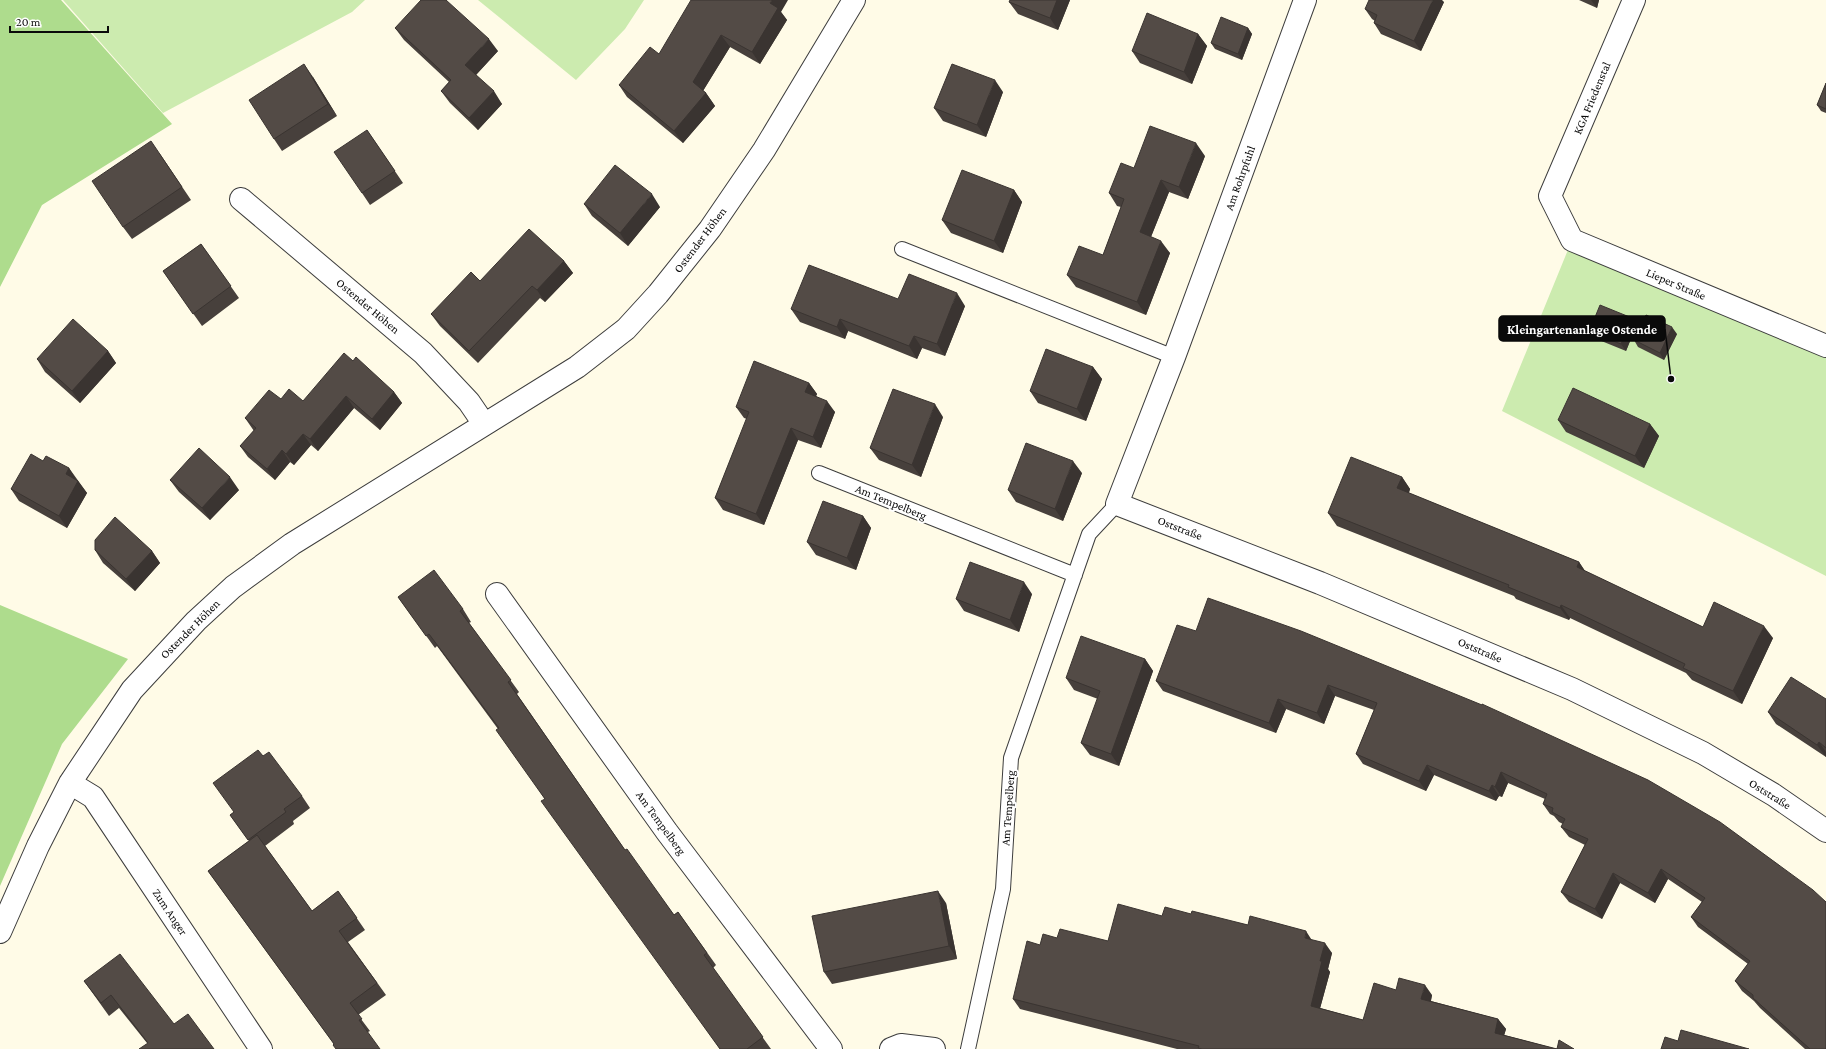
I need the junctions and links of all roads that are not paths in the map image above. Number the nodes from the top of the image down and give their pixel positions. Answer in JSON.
{"nodes":[{"id":1,"x":854,"y":0,"type":"edge"},
{"id":2,"x":1305,"y":0,"type":"edge"},
{"id":3,"x":1634,"y":0,"type":"edge"},
{"id":4,"x":1550,"y":196,"type":"joint"},
{"id":5,"x":241,"y":199,"type":"dead end"},
{"id":6,"x":902,"y":248,"type":"dead end"},
{"id":7,"x":1826,"y":346,"type":"edge"},
{"id":8,"x":1174,"y":357,"type":"junction"},
{"id":9,"x":484,"y":424,"type":"junction"},
{"id":10,"x":818,"y":473,"type":"dead end"},
{"id":11,"x":1117,"y":504,"type":"junction"},
{"id":12,"x":1075,"y":575,"type":"junction"},
{"id":13,"x":497,"y":594,"type":"dead end"},
{"id":14,"x":70,"y":783,"type":"junction"},
{"id":15,"x":1826,"y":831,"type":"edge"},
{"id":16,"x":0,"y":932,"type":"edge"},
{"id":17,"x":261,"y":1049,"type":"edge"},
{"id":18,"x":831,"y":1049,"type":"edge"},
{"id":19,"x":891,"y":1049,"type":"edge"},
{"id":20,"x":934,"y":1049,"type":"edge"},
{"id":21,"x":968,"y":1049,"type":"edge"}],
"edges":[{"from":1,"to":9,"type":"street","name":"Ostender Höhen"},
{"from":2,"to":8,"type":"street","name":"Am Rohrpfuhl"},
{"from":3,"to":4,"type":"street","name":"KGA Friedenstal"},
{"from":4,"to":7,"type":"street","name":"Lieper Straße"},
{"from":5,"to":9,"type":"street","name":"Ostender Höhen"},
{"from":6,"to":8,"type":"lane"},
{"from":8,"to":11,"type":"street","name":"Am Rohrpfuhl"},
{"from":9,"to":14,"type":"street","name":"Ostender Höhen"},
{"from":10,"to":12,"type":"lane","name":"Am Tempelberg"},
{"from":11,"to":12,"type":"lane","name":"Am Tempelberg"},
{"from":11,"to":15,"type":"street","name":"Oststraße"},
{"from":12,"to":21,"type":"lane","name":"Am Tempelberg"},
{"from":13,"to":18,"type":"street","name":"Am Tempelberg"},
{"from":14,"to":16,"type":"street","name":"Ostender Höhen"},
{"from":14,"to":17,"type":"street","name":"Zum Anger"},
{"from":19,"to":20,"type":"street"}]}
